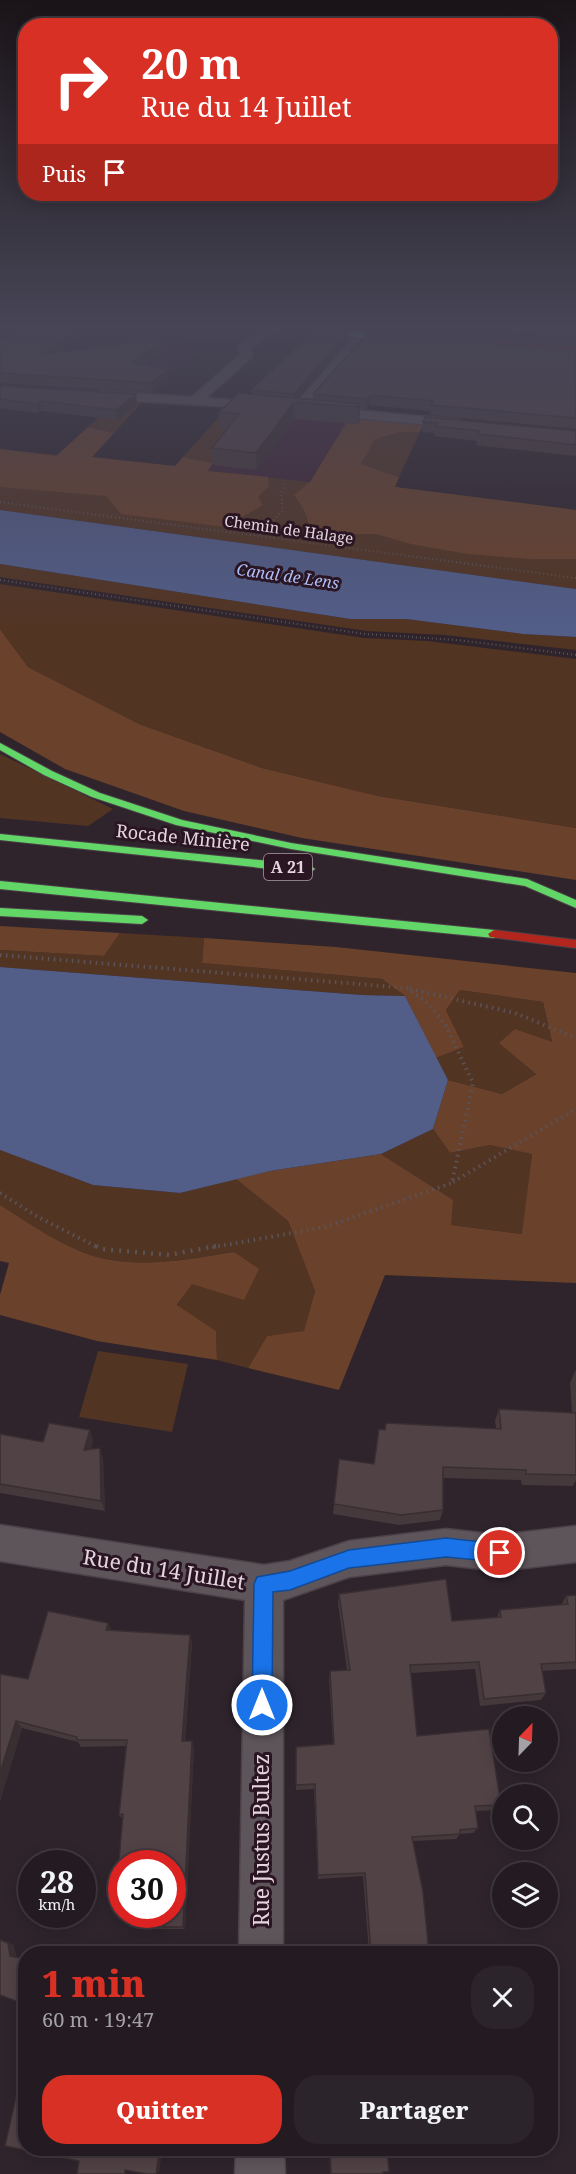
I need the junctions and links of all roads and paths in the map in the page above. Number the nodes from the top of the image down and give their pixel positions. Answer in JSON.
{"nodes":[{"id":1,"x":285,"y":484,"type":"dead end"},
{"id":2,"x":0,"y":502,"type":"edge"},
{"id":3,"x":260,"y":536,"type":"junction"},
{"id":4,"x":576,"y":578,"type":"edge"},
{"id":5,"x":0,"y":580,"type":"edge"},
{"id":6,"x":576,"y":655,"type":"edge"},
{"id":7,"x":0,"y":746,"type":"edge"},
{"id":8,"x":0,"y":837,"type":"edge"},
{"id":9,"x":328,"y":871,"type":"dead end"},
{"id":10,"x":0,"y":885,"type":"edge"},
{"id":11,"x":528,"y":897,"type":"dead end"},
{"id":12,"x":576,"y":904,"type":"edge"},
{"id":13,"x":0,"y":912,"type":"edge"},
{"id":14,"x":156,"y":921,"type":"dead end"},
{"id":15,"x":328,"y":932,"type":"dead end"},
{"id":16,"x":571,"y":943,"type":"edge"},
{"id":17,"x":0,"y":955,"type":"edge"},
{"id":18,"x":407,"y":988,"type":"junction"},
{"id":19,"x":576,"y":1038,"type":"edge"},
{"id":20,"x":576,"y":1109,"type":"edge"},
{"id":21,"x":452,"y":1183,"type":"junction"},
{"id":22,"x":0,"y":1193,"type":"edge"},
{"id":23,"x":0,"y":1543,"type":"edge"},
{"id":24,"x":576,"y":1544,"type":"edge"},
{"id":25,"x":264,"y":1584,"type":"junction"},
{"id":26,"x":261,"y":1946,"type":"edge"},
{"id":27,"x":260,"y":2156,"type":"edge"},
{"id":28,"x":260,"y":2174,"type":"edge"}],
"edges":[{"from":1,"to":3,"type":"path"},
{"from":2,"to":3,"type":"path","name":"Chemin de Halage"},
{"from":3,"to":4,"type":"path","name":"Chemin de Halage"},
{"from":5,"to":6,"type":"path"},
{"from":7,"to":12,"type":"main road"},
{"from":8,"to":9,"type":"main road","name":"Rocade Minière","number":"A 21"},
{"from":10,"to":16,"type":"main road"},
{"from":11,"to":12,"type":"main road"},
{"from":13,"to":14,"type":"main road"},
{"from":15,"to":16,"type":"main road"},
{"from":17,"to":18,"type":"path"},
{"from":18,"to":19,"type":"path"},
{"from":18,"to":21,"type":"path"},
{"from":20,"to":21,"type":"path"},
{"from":21,"to":22,"type":"path"},
{"from":23,"to":25,"type":"street","name":"Rue du 14 Juillet"},
{"from":24,"to":25,"type":"street","name":"Rue du 14 Juillet"},
{"from":25,"to":26,"type":"street","name":"Rue Justus Bultez"},
{"from":27,"to":28,"type":"street"}]}
